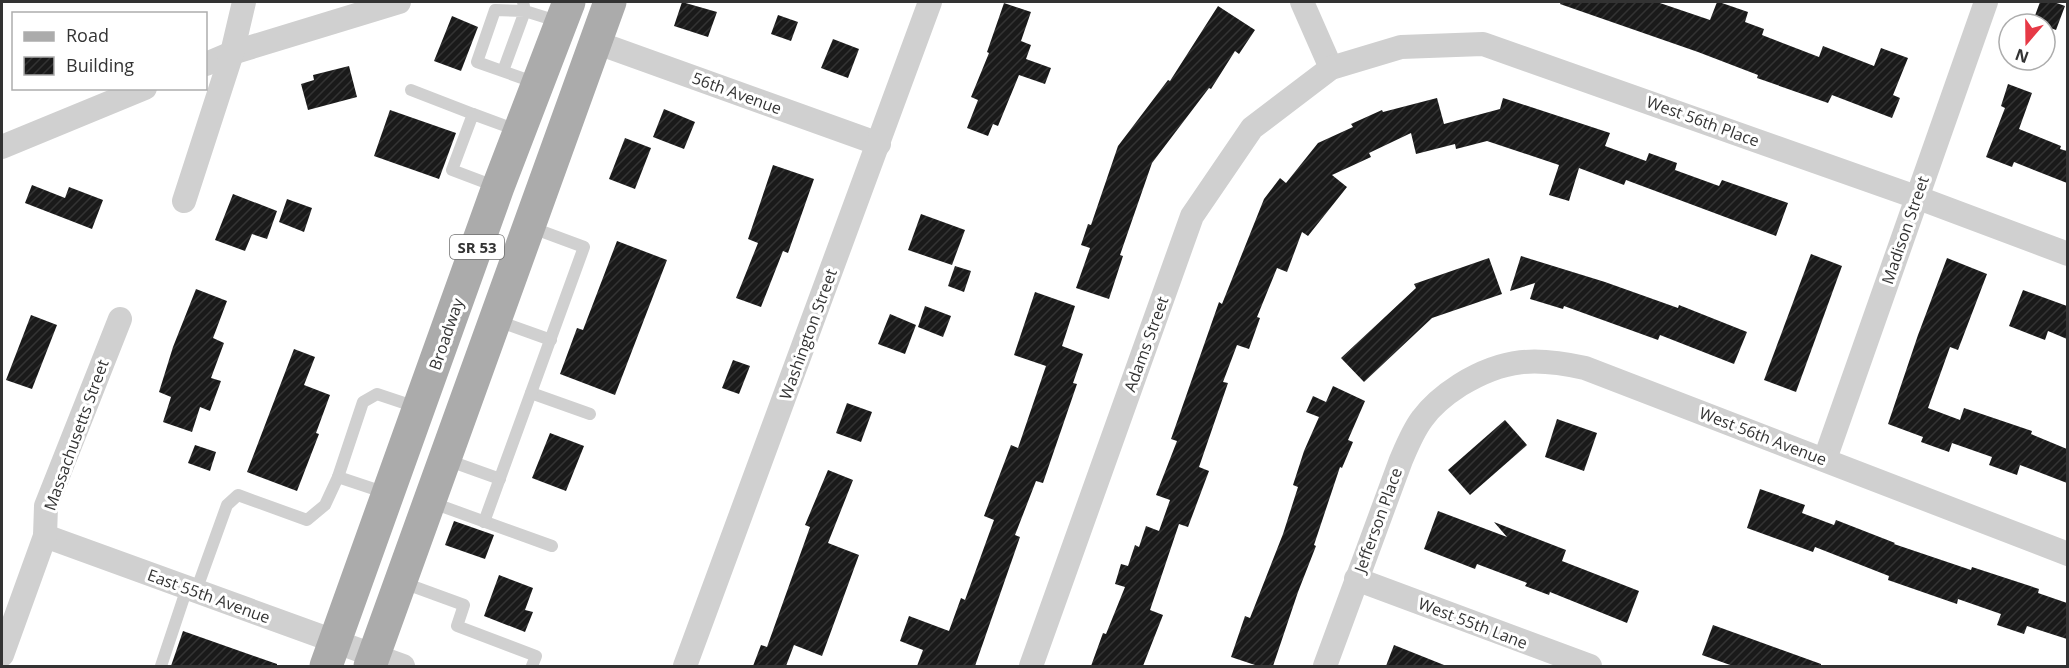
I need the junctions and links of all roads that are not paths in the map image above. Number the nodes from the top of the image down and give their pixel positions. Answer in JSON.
{"nodes":[{"id":1,"x":244,"y":2,"type":"edge"},
{"id":2,"x":399,"y":2,"type":"edge"},
{"id":3,"x":610,"y":2,"type":"edge"},
{"id":4,"x":930,"y":2,"type":"edge"},
{"id":5,"x":1302,"y":2,"type":"edge"},
{"id":6,"x":1986,"y":2,"type":"edge"},
{"id":7,"x":524,"y":6,"type":"edge"},
{"id":8,"x":565,"y":12,"type":"edge"},
{"id":9,"x":596,"y":42,"type":"junction"},
{"id":10,"x":232,"y":53,"type":"junction"},
{"id":11,"x":207,"y":64,"type":"edge"},
{"id":12,"x":1330,"y":68,"type":"junction"},
{"id":13,"x":503,"y":71,"type":"junction"},
{"id":14,"x":537,"y":83,"type":"junction"},
{"id":15,"x":140,"y":90,"type":"edge"},
{"id":16,"x":411,"y":90,"type":"dead end"},
{"id":17,"x":473,"y":114,"type":"junction"},
{"id":18,"x":519,"y":131,"type":"junction"},
{"id":19,"x":879,"y":144,"type":"junction"},
{"id":20,"x":2,"y":147,"type":"edge"},
{"id":21,"x":498,"y":187,"type":"junction"},
{"id":22,"x":1916,"y":197,"type":"junction"},
{"id":23,"x":184,"y":201,"type":"dead end"},
{"id":24,"x":528,"y":227,"type":"junction"},
{"id":25,"x":2067,"y":254,"type":"edge"},
{"id":26,"x":120,"y":319,"type":"dead end"},
{"id":27,"x":495,"y":320,"type":"junction"},
{"id":28,"x":551,"y":340,"type":"junction"},
{"id":29,"x":1455,"y":389,"type":"joint"},
{"id":30,"x":531,"y":393,"type":"junction"},
{"id":31,"x":420,"y":409,"type":"junction"},
{"id":32,"x":590,"y":414,"type":"dead end"},
{"id":33,"x":444,"y":459,"type":"junction"},
{"id":34,"x":1825,"y":459,"type":"junction"},
{"id":35,"x":338,"y":477,"type":"junction"},
{"id":36,"x":500,"y":479,"type":"junction"},
{"id":37,"x":389,"y":494,"type":"junction"},
{"id":38,"x":429,"y":502,"type":"junction"},
{"id":39,"x":484,"y":522,"type":"junction"},
{"id":40,"x":45,"y":536,"type":"junction"},
{"id":41,"x":552,"y":546,"type":"dead end"},
{"id":42,"x":2067,"y":554,"type":"edge"},
{"id":43,"x":1356,"y":579,"type":"junction"},
{"id":44,"x":400,"y":582,"type":"junction"},
{"id":45,"x":192,"y":590,"type":"junction"},
{"id":46,"x":330,"y":654,"type":"edge"},
{"id":47,"x":2,"y":655,"type":"edge"},
{"id":48,"x":382,"y":663,"type":"edge"},
{"id":49,"x":161,"y":666,"type":"edge"},
{"id":50,"x":532,"y":666,"type":"edge"},
{"id":51,"x":685,"y":666,"type":"edge"},
{"id":52,"x":1031,"y":666,"type":"edge"},
{"id":53,"x":1325,"y":666,"type":"edge"},
{"id":54,"x":1590,"y":666,"type":"edge"}],
"edges":[{"from":1,"to":10,"type":"street"},
{"from":2,"to":10,"type":"street"},
{"from":3,"to":9,"type":"main road","number":"SR 53"},
{"from":4,"to":19,"type":"street","name":"Washington Street"},
{"from":5,"to":12,"type":"street"},
{"from":6,"to":22,"type":"street","name":"Madison Street"},
{"from":7,"to":8,"type":"lane"},
{"from":7,"to":13,"type":"lane"},
{"from":7,"to":13,"type":"lane"},
{"from":8,"to":14,"type":"main road","name":"Broadway","number":"SR 53"},
{"from":9,"to":19,"type":"street","name":"56th Avenue"},
{"from":9,"to":24,"type":"main road","number":"SR 53"},
{"from":10,"to":11,"type":"street"},
{"from":10,"to":23,"type":"street"},
{"from":12,"to":22,"type":"street","name":"West 56th Place"},
{"from":12,"to":52,"type":"street","name":"Adams Street"},
{"from":13,"to":14,"type":"lane"},
{"from":14,"to":18,"type":"main road","name":"Broadway","number":"SR 53"},
{"from":15,"to":20,"type":"street"},
{"from":16,"to":17,"type":"lane"},
{"from":17,"to":18,"type":"lane"},
{"from":17,"to":21,"type":"lane"},
{"from":18,"to":21,"type":"main road","name":"Broadway","number":"SR 53"},
{"from":19,"to":51,"type":"street","name":"Washington Street"},
{"from":21,"to":31,"type":"main road","name":"Broadway","number":"SR 53"},
{"from":22,"to":25,"type":"street","name":"West 56th Place"},
{"from":22,"to":34,"type":"street","name":"Madison Street"},
{"from":24,"to":27,"type":"main road","number":"SR 53"},
{"from":24,"to":28,"type":"lane"},
{"from":26,"to":40,"type":"street","name":"Massachusetts Street"},
{"from":27,"to":28,"type":"lane"},
{"from":27,"to":33,"type":"main road","number":"SR 53"},
{"from":28,"to":30,"type":"lane"},
{"from":29,"to":34,"type":"street","name":"West 56th Avenue"},
{"from":29,"to":43,"type":"street","name":"Jefferson Place"},
{"from":30,"to":32,"type":"lane"},
{"from":30,"to":36,"type":"lane"},
{"from":31,"to":35,"type":"lane"},
{"from":31,"to":37,"type":"main road","name":"Broadway","number":"SR 53"},
{"from":33,"to":36,"type":"lane"},
{"from":33,"to":38,"type":"main road","number":"SR 53"},
{"from":34,"to":42,"type":"street","name":"West 56th Avenue"},
{"from":35,"to":37,"type":"lane"},
{"from":35,"to":45,"type":"lane"},
{"from":36,"to":39,"type":"lane"},
{"from":37,"to":46,"type":"main road","name":"Broadway","number":"SR 53"},
{"from":38,"to":39,"type":"lane"},
{"from":38,"to":44,"type":"main road","number":"SR 53"},
{"from":39,"to":41,"type":"lane"},
{"from":40,"to":45,"type":"street","name":"East 55th Avenue"},
{"from":40,"to":47,"type":"street","name":"Massachusetts Street"},
{"from":43,"to":53,"type":"street","name":"Jefferson Place"},
{"from":43,"to":54,"type":"street","name":"West 55th Lane"},
{"from":44,"to":48,"type":"main road","number":"SR 53"},
{"from":44,"to":50,"type":"lane"},
{"from":45,"to":46,"type":"street","name":"East 55th Avenue"},
{"from":45,"to":49,"type":"lane"},
{"from":46,"to":48,"type":"street","name":"East 55th Avenue"}]}
